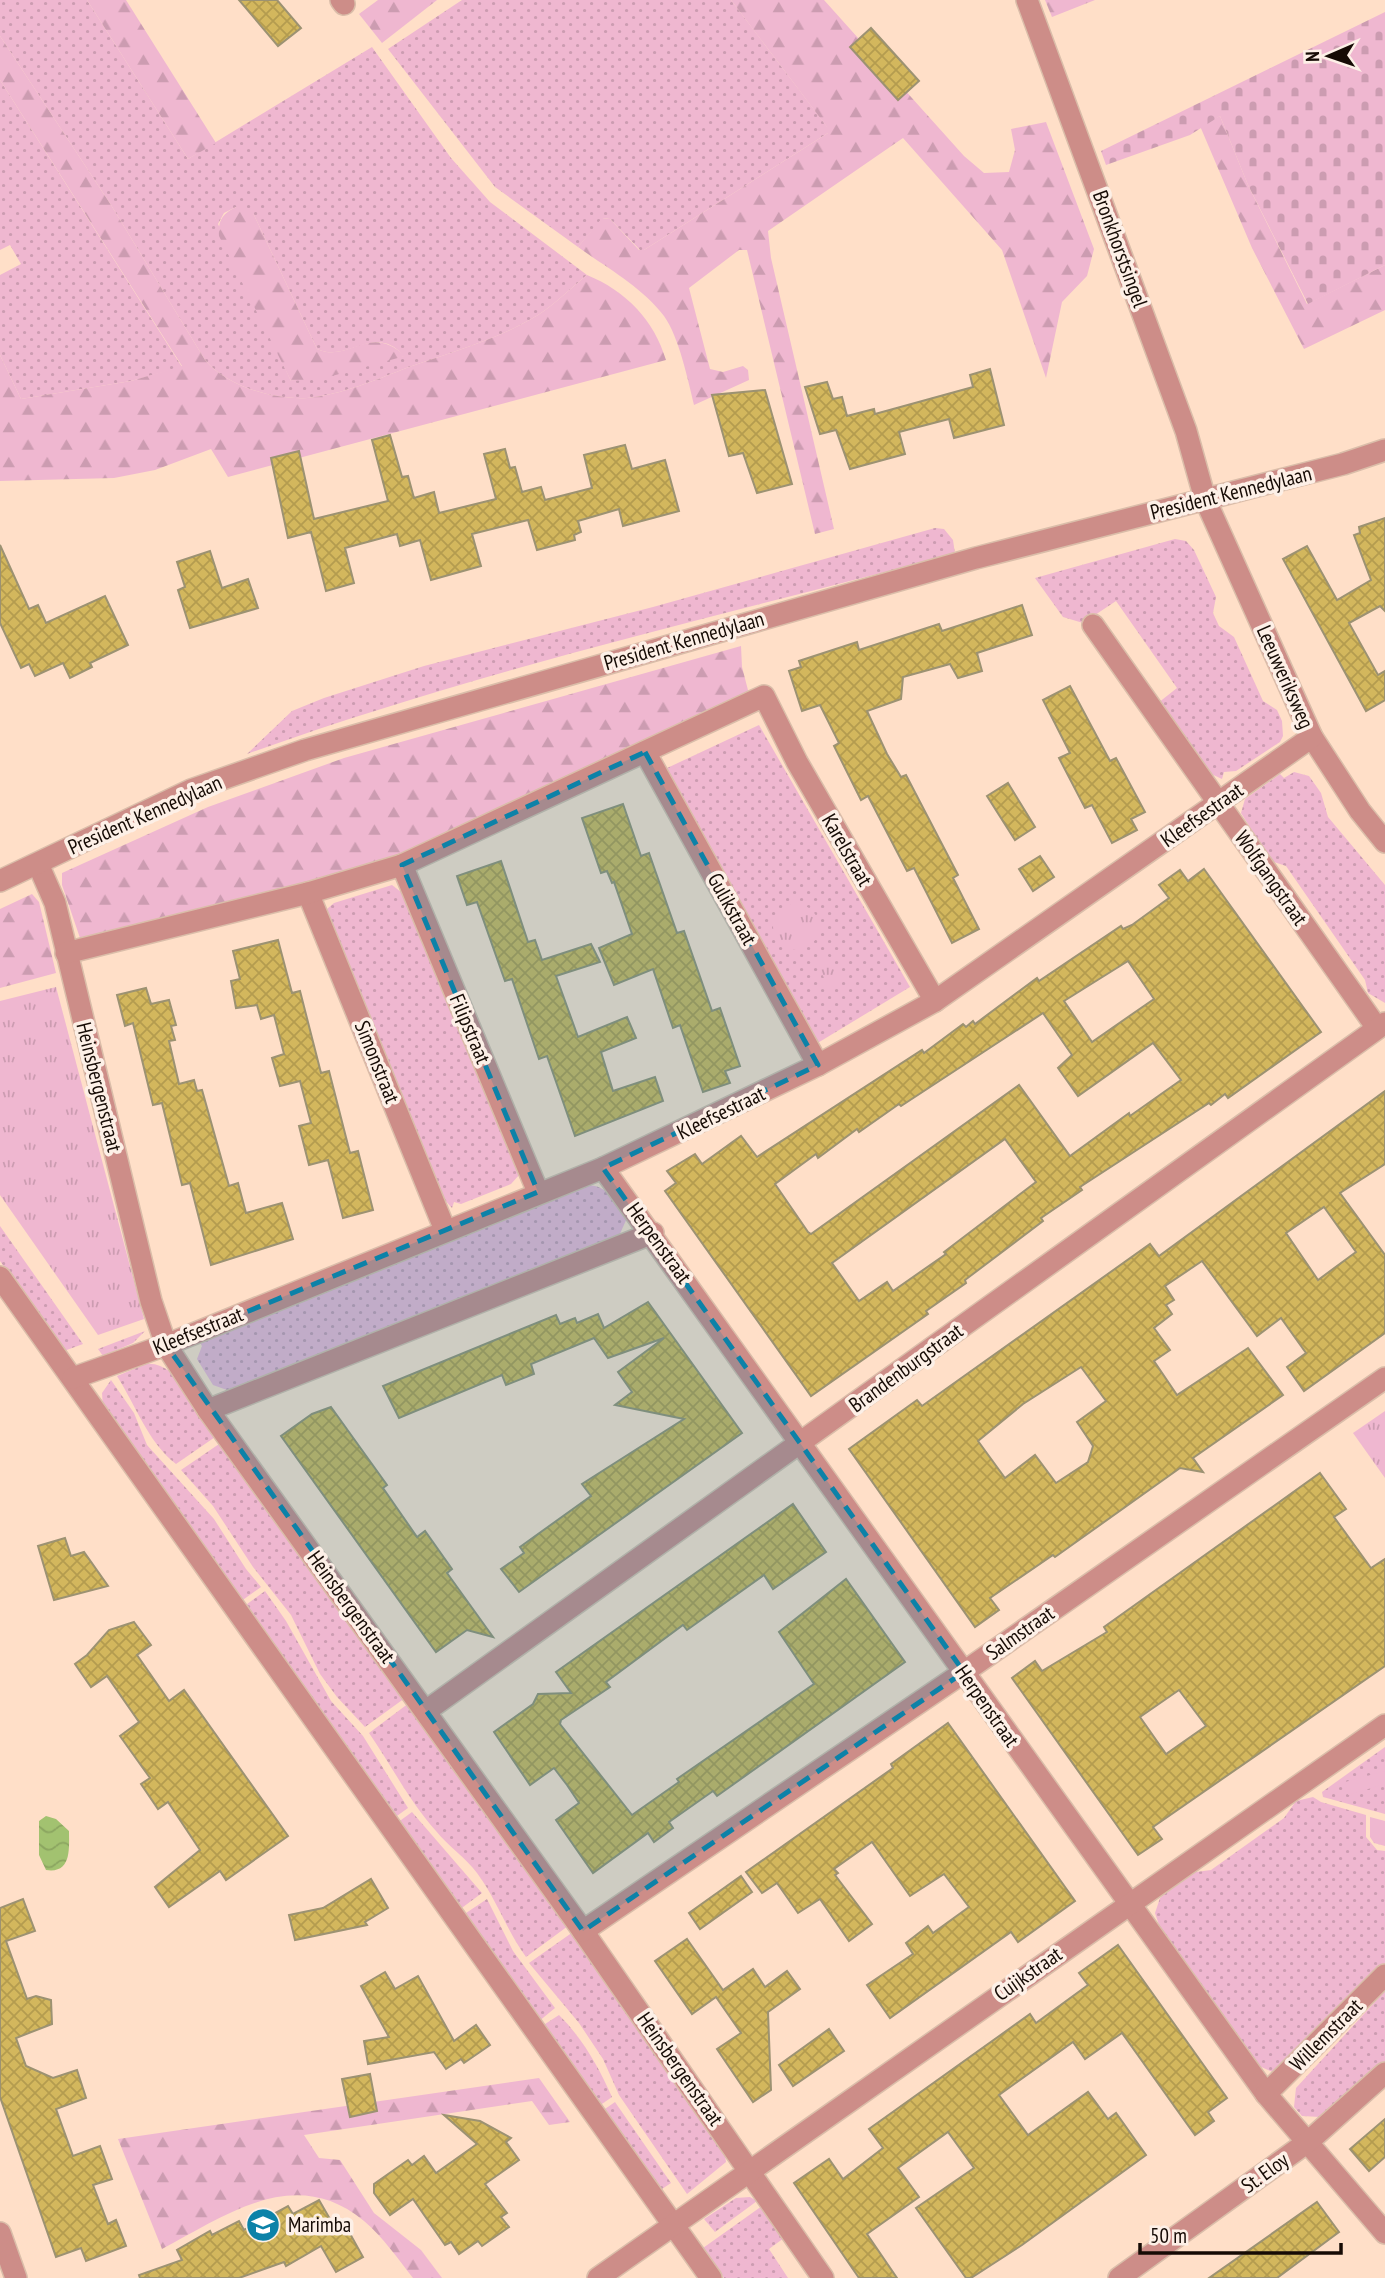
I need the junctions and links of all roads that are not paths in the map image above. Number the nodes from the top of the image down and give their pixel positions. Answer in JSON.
{"nodes":[{"id":1,"x":1027,"y":0,"type":"edge"},
{"id":2,"x":1385,"y":450,"type":"edge"},
{"id":3,"x":1205,"y":499,"type":"junction"},
{"id":4,"x":1093,"y":625,"type":"dead end"},
{"id":5,"x":1312,"y":737,"type":"junction"},
{"id":6,"x":645,"y":752,"type":"junction"},
{"id":7,"x":1219,"y":804,"type":"junction"},
{"id":8,"x":1385,"y":842,"type":"edge"},
{"id":9,"x":38,"y":864,"type":"junction"},
{"id":10,"x":402,"y":865,"type":"junction"},
{"id":11,"x":0,"y":881,"type":"edge"},
{"id":12,"x":308,"y":893,"type":"junction"},
{"id":13,"x":66,"y":953,"type":"junction"},
{"id":14,"x":935,"y":1001,"type":"junction"},
{"id":15,"x":1381,"y":1026,"type":"edge"},
{"id":16,"x":818,"y":1065,"type":"junction"},
{"id":17,"x":603,"y":1168,"type":"junction"},
{"id":18,"x":538,"y":1192,"type":"junction"},
{"id":19,"x":445,"y":1230,"type":"junction"},
{"id":20,"x":653,"y":1233,"type":"junction"},
{"id":21,"x":0,"y":1277,"type":"edge"},
{"id":22,"x":166,"y":1345,"type":"junction"},
{"id":23,"x":73,"y":1378,"type":"junction"},
{"id":24,"x":1385,"y":1378,"type":"edge"},
{"id":25,"x":208,"y":1410,"type":"junction"},
{"id":26,"x":801,"y":1443,"type":"junction"},
{"id":27,"x":964,"y":1672,"type":"junction"},
{"id":28,"x":426,"y":1711,"type":"junction"},
{"id":29,"x":1385,"y":1725,"type":"edge"},
{"id":30,"x":1128,"y":1904,"type":"junction"},
{"id":31,"x":583,"y":1931,"type":"junction"},
{"id":32,"x":1385,"y":1975,"type":"edge"},
{"id":33,"x":1385,"y":2073,"type":"edge"},
{"id":34,"x":1266,"y":2094,"type":"junction"},
{"id":35,"x":1309,"y":2141,"type":"junction"},
{"id":36,"x":750,"y":2169,"type":"junction"},
{"id":37,"x":673,"y":2225,"type":"junction"},
{"id":38,"x":0,"y":2233,"type":"edge"},
{"id":39,"x":1385,"y":2233,"type":"edge"},
{"id":40,"x":16,"y":2278,"type":"edge"},
{"id":41,"x":598,"y":2278,"type":"edge"},
{"id":42,"x":711,"y":2278,"type":"edge"},
{"id":43,"x":823,"y":2278,"type":"edge"},
{"id":44,"x":1119,"y":2278,"type":"edge"}],
"edges":[{"from":1,"to":3,"type":"street","name":"Bronkhorstsingel"},
{"from":2,"to":3,"type":"street","name":"President Kennedylaan"},
{"from":3,"to":5,"type":"street","name":"Leeuweriksweg"},
{"from":3,"to":9,"type":"street","name":"President Kennedylaan"},
{"from":4,"to":7,"type":"street","name":"Wolfgangstraat"},
{"from":5,"to":7,"type":"street","name":"Kleefsestraat"},
{"from":5,"to":8,"type":"street","name":"Leeuweriksweg"},
{"from":6,"to":10,"type":"street"},
{"from":6,"to":14,"type":"street","name":"Karelstraat"},
{"from":6,"to":16,"type":"street","name":"Gulikstraat"},
{"from":7,"to":14,"type":"street","name":"Kleefsestraat"},
{"from":7,"to":15,"type":"street","name":"Wolfgangstraat"},
{"from":9,"to":11,"type":"street","name":"President Kennedylaan"},
{"from":9,"to":13,"type":"street","name":"Heinsbergenstraat"},
{"from":10,"to":12,"type":"street"},
{"from":10,"to":18,"type":"street","name":"Filipstraat"},
{"from":12,"to":13,"type":"street"},
{"from":12,"to":19,"type":"street","name":"Simonstraat"},
{"from":13,"to":22,"type":"street","name":"Heinsbergenstraat"},
{"from":14,"to":16,"type":"street","name":"Kleefsestraat"},
{"from":15,"to":26,"type":"street","name":"Brandenburgstraat"},
{"from":16,"to":17,"type":"street","name":"Kleefsestraat"},
{"from":17,"to":18,"type":"street","name":"Kleefsestraat"},
{"from":17,"to":20,"type":"street","name":"Herpenstraat"},
{"from":18,"to":19,"type":"street","name":"Kleefsestraat"},
{"from":19,"to":22,"type":"street","name":"Kleefsestraat"},
{"from":20,"to":25,"type":"street"},
{"from":20,"to":26,"type":"street","name":"Herpenstraat"},
{"from":21,"to":23,"type":"street"},
{"from":22,"to":23,"type":"street","name":"Kleefsestraat"},
{"from":22,"to":25,"type":"street","name":"Heinsbergenstraat"},
{"from":23,"to":37,"type":"street"},
{"from":24,"to":27,"type":"street","name":"Salmstraat"},
{"from":25,"to":28,"type":"street","name":"Heinsbergenstraat"},
{"from":26,"to":27,"type":"street","name":"Herpenstraat"},
{"from":26,"to":28,"type":"street","name":"Brandenburgstraat"},
{"from":27,"to":30,"type":"street","name":"Herpenstraat"},
{"from":27,"to":31,"type":"street","name":"Salmstraat"},
{"from":28,"to":31,"type":"street","name":"Heinsbergenstraat"},
{"from":29,"to":30,"type":"street","name":"Cuijkstraat"},
{"from":30,"to":34,"type":"street","name":"Herpenstraat"},
{"from":30,"to":36,"type":"street","name":"Cuijkstraat"},
{"from":31,"to":36,"type":"street","name":"Heinsbergenstraat"},
{"from":32,"to":34,"type":"street","name":"Willemstraat"},
{"from":33,"to":35,"type":"street"},
{"from":34,"to":35,"type":"street","name":"Herpenstraat"},
{"from":35,"to":39,"type":"street","name":"Herpenstraat"},
{"from":35,"to":44,"type":"street","name":"St. Eloy"},
{"from":36,"to":37,"type":"street","name":"Cuijkstraat"},
{"from":36,"to":43,"type":"street","name":"Heinsbergenstraat"},
{"from":37,"to":41,"type":"street","name":"Cuijkstraat"},
{"from":37,"to":42,"type":"street"},
{"from":38,"to":40,"type":"street"}]}
